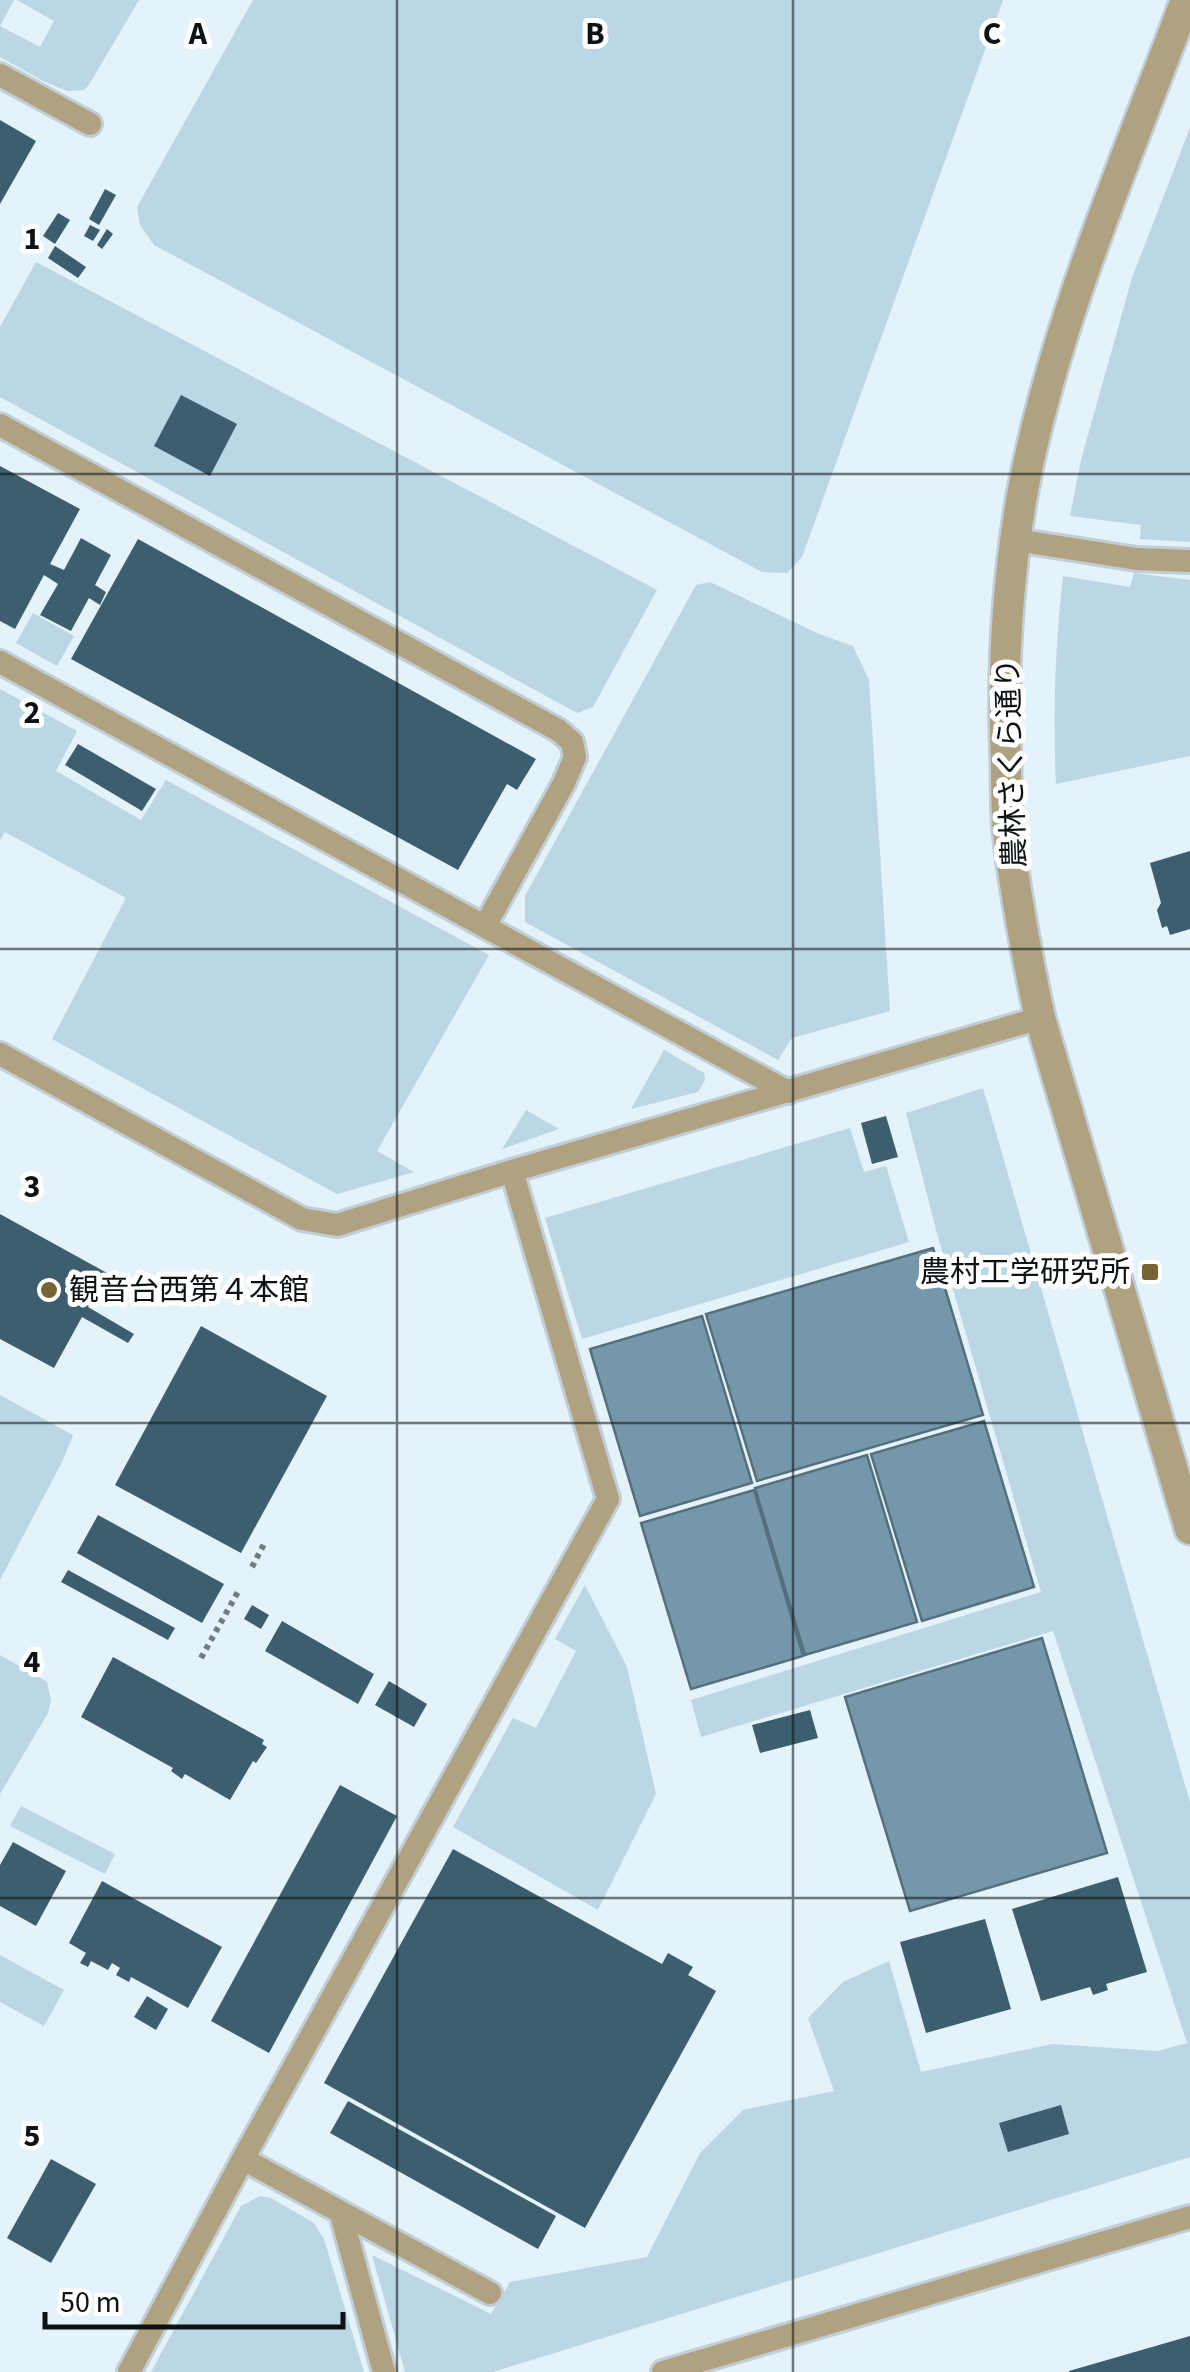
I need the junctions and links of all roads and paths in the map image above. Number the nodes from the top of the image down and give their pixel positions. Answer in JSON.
{"nodes":[{"id":1,"x":1186,"y":0,"type":"edge"},
{"id":2,"x":0,"y":75,"type":"edge"},
{"id":3,"x":90,"y":124,"type":"dead end"},
{"id":4,"x":0,"y":425,"type":"edge"},
{"id":5,"x":1016,"y":540,"type":"junction"},
{"id":6,"x":1190,"y":561,"type":"edge"},
{"id":7,"x":0,"y":662,"type":"edge"},
{"id":8,"x":485,"y":926,"type":"junction"},
{"id":9,"x":1040,"y":1018,"type":"junction"},
{"id":10,"x":0,"y":1054,"type":"edge"},
{"id":11,"x":788,"y":1092,"type":"junction"},
{"id":12,"x":512,"y":1172,"type":"junction"},
{"id":13,"x":1190,"y":1529,"type":"edge"},
{"id":14,"x":265,"y":1542,"type":"dead end"},
{"id":15,"x":252,"y":1566,"type":"dead end"},
{"id":16,"x":238,"y":1590,"type":"dead end"},
{"id":17,"x":202,"y":1658,"type":"dead end"},
{"id":18,"x":243,"y":2160,"type":"junction"},
{"id":19,"x":341,"y":2214,"type":"junction"},
{"id":20,"x":1190,"y":2218,"type":"edge"},
{"id":21,"x":490,"y":2293,"type":"dead end"},
{"id":22,"x":129,"y":2372,"type":"edge"},
{"id":23,"x":384,"y":2372,"type":"edge"},
{"id":24,"x":663,"y":2372,"type":"edge"}],
"edges":[{"from":1,"to":5,"type":"street","name":"農林さくら通り"},
{"from":2,"to":3,"type":"lane"},
{"from":4,"to":8,"type":"lane"},
{"from":5,"to":6,"type":"lane"},
{"from":5,"to":9,"type":"street","name":"農林さくら通り"},
{"from":7,"to":8,"type":"lane"},
{"from":8,"to":11,"type":"lane"},
{"from":9,"to":11,"type":"lane"},
{"from":9,"to":13,"type":"street","name":"農林さくら通り"},
{"from":10,"to":12,"type":"lane"},
{"from":11,"to":12,"type":"lane"},
{"from":12,"to":18,"type":"lane"},
{"from":14,"to":15,"type":"path"},
{"from":16,"to":17,"type":"path"},
{"from":18,"to":19,"type":"lane"},
{"from":18,"to":22,"type":"lane"},
{"from":19,"to":21,"type":"lane"},
{"from":19,"to":23,"type":"lane"},
{"from":20,"to":24,"type":"lane"}]}
